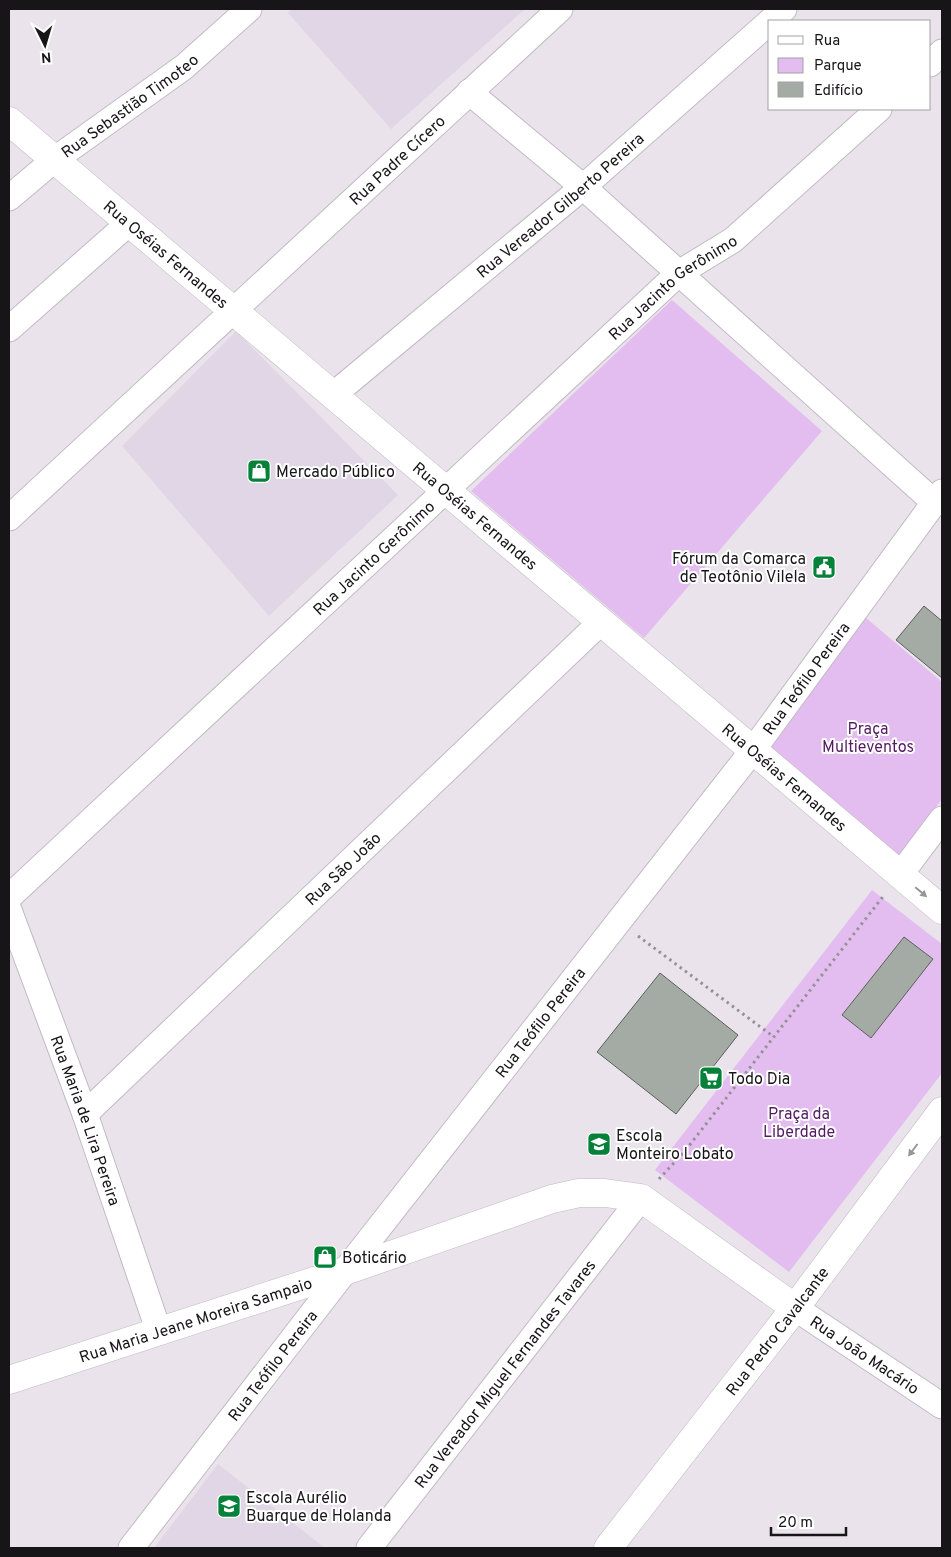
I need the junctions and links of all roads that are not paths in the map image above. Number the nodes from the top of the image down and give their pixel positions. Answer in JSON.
{"nodes":[{"id":1,"x":560,"y":9,"type":"edge"},
{"id":2,"x":784,"y":9,"type":"edge"},
{"id":3,"x":238,"y":12,"type":"edge"},
{"id":4,"x":772,"y":20,"type":"edge"},
{"id":5,"x":768,"y":23,"type":"edge"},
{"id":6,"x":942,"y":52,"type":"edge"},
{"id":7,"x":931,"y":63,"type":"edge"},
{"id":8,"x":469,"y":92,"type":"junction"},
{"id":9,"x":878,"y":110,"type":"edge"},
{"id":10,"x":9,"y":121,"type":"edge"},
{"id":11,"x":54,"y":160,"type":"junction"},
{"id":12,"x":583,"y":187,"type":"junction"},
{"id":13,"x":9,"y":198,"type":"edge"},
{"id":14,"x":129,"y":223,"type":"junction"},
{"id":15,"x":679,"y":273,"type":"junction"},
{"id":16,"x":232,"y":310,"type":"junction"},
{"id":17,"x":9,"y":329,"type":"edge"},
{"id":18,"x":333,"y":395,"type":"junction"},
{"id":19,"x":446,"y":491,"type":"junction"},
{"id":20,"x":938,"y":497,"type":"edge"},
{"id":21,"x":9,"y":518,"type":"edge"},
{"id":22,"x":601,"y":622,"type":"junction"},
{"id":23,"x":753,"y":750,"type":"junction"},
{"id":24,"x":942,"y":819,"type":"edge"},
{"id":25,"x":900,"y":874,"type":"junction"},
{"id":26,"x":9,"y":897,"type":"edge"},
{"id":27,"x":9,"y":910,"type":"edge"},
{"id":28,"x":942,"y":910,"type":"edge"},
{"id":29,"x":942,"y":1111,"type":"edge"},
{"id":30,"x":85,"y":1114,"type":"junction"},
{"id":31,"x":642,"y":1198,"type":"junction"},
{"id":32,"x":345,"y":1271,"type":"junction"},
{"id":33,"x":795,"y":1308,"type":"junction"},
{"id":34,"x":159,"y":1332,"type":"junction"},
{"id":35,"x":9,"y":1380,"type":"edge"},
{"id":36,"x":942,"y":1406,"type":"edge"},
{"id":37,"x":131,"y":1548,"type":"edge"},
{"id":38,"x":369,"y":1548,"type":"edge"},
{"id":39,"x":608,"y":1548,"type":"edge"}],
"edges":[{"from":1,"to":8,"type":"street","name":"Rua Padre Cícero"},
{"from":2,"to":4,"type":"street","name":"Rua Vereador Gilberto Pereira"},
{"from":3,"to":11,"type":"street","name":"Rua Sebastião Timoteo"},
{"from":5,"to":12,"type":"street","name":"Rua Vereador Gilberto Pereira"},
{"from":6,"to":7,"type":"street"},
{"from":8,"to":12,"type":"street"},
{"from":8,"to":16,"type":"street","name":"Rua Padre Cícero"},
{"from":9,"to":15,"type":"street","name":"Rua Jacinto Gerônimo"},
{"from":10,"to":11,"type":"street","name":"Rua Oséias Fernandes"},
{"from":11,"to":13,"type":"street","name":"Rua Sebastião Timoteo"},
{"from":11,"to":14,"type":"street","name":"Rua Oséias Fernandes"},
{"from":12,"to":15,"type":"street"},
{"from":12,"to":18,"type":"street","name":"Rua Vereador Gilberto Pereira"},
{"from":14,"to":16,"type":"street","name":"Rua Oséias Fernandes"},
{"from":14,"to":17,"type":"street"},
{"from":15,"to":19,"type":"street","name":"Rua Jacinto Gerônimo"},
{"from":15,"to":20,"type":"street"},
{"from":16,"to":18,"type":"street","name":"Rua Oséias Fernandes"},
{"from":16,"to":21,"type":"street","name":"Rua Padre Cícero"},
{"from":18,"to":19,"type":"street","name":"Rua Oséias Fernandes"},
{"from":19,"to":22,"type":"street","name":"Rua Oséias Fernandes"},
{"from":19,"to":26,"type":"street","name":"Rua Jacinto Gerônimo"},
{"from":20,"to":23,"type":"street","name":"Rua Teófilo Pereira"},
{"from":22,"to":23,"type":"street","name":"Rua Oséias Fernandes"},
{"from":22,"to":30,"type":"street","name":"Rua São João"},
{"from":23,"to":25,"type":"street","name":"Rua Oséias Fernandes"},
{"from":23,"to":32,"type":"street","name":"Rua Teófilo Pereira"},
{"from":24,"to":25,"type":"street"},
{"from":25,"to":28,"type":"street","name":"Rua Oséias Fernandes","one_way":true},
{"from":27,"to":30,"type":"street","name":"Rua Maria de Lira Pereira"},
{"from":29,"to":33,"type":"street","name":"Rua Pedro Cavalcante","one_way":true},
{"from":30,"to":34,"type":"street","name":"Rua Maria de Lira Pereira"},
{"from":31,"to":32,"type":"street","name":"Rua Maria Jeane Moreira Sampaio"},
{"from":31,"to":33,"type":"street","name":"Rua João Macário"},
{"from":31,"to":38,"type":"street","name":"Rua Vereador Miguel Fernandes Tavares"},
{"from":32,"to":34,"type":"street","name":"Rua Maria Jeane Moreira Sampaio"},
{"from":32,"to":37,"type":"street","name":"Rua Teófilo Pereira"},
{"from":33,"to":36,"type":"street","name":"Rua João Macário"},
{"from":33,"to":39,"type":"street","name":"Rua Pedro Cavalcante"},
{"from":34,"to":35,"type":"street","name":"Rua Maria Jeane Moreira Sampaio"}]}
